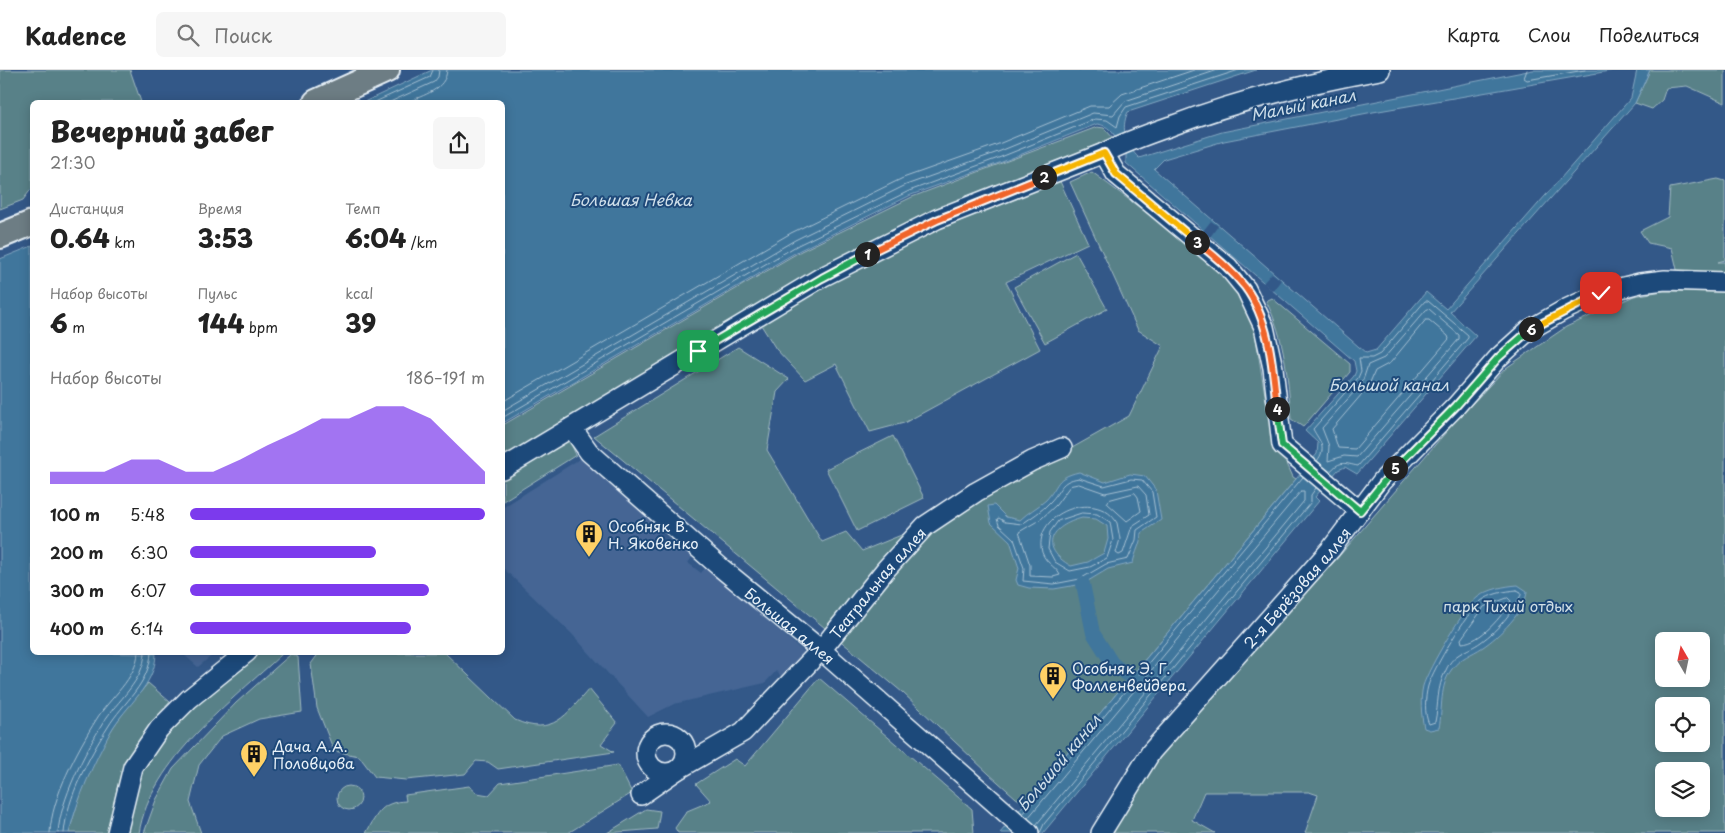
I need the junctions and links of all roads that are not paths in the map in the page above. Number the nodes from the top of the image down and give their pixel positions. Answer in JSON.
{"nodes":[{"id":1,"x":387,"y":70,"type":"edge"},
{"id":2,"x":1380,"y":70,"type":"edge"},
{"id":3,"x":320,"y":100,"type":"edge"},
{"id":4,"x":1117,"y":147,"type":"junction"},
{"id":5,"x":30,"y":224,"type":"edge"},
{"id":6,"x":0,"y":236,"type":"edge"},
{"id":7,"x":1725,"y":282,"type":"edge"},
{"id":8,"x":572,"y":428,"type":"junction"},
{"id":9,"x":1062,"y":448,"type":"dead end"},
{"id":10,"x":505,"y":467,"type":"edge"},
{"id":11,"x":1360,"y":511,"type":"junction"},
{"id":12,"x":821,"y":650,"type":"junction"},
{"id":13,"x":243,"y":655,"type":"edge"},
{"id":14,"x":641,"y":795,"type":"dead end"},
{"id":15,"x":118,"y":833,"type":"edge"},
{"id":16,"x":1029,"y":833,"type":"edge"},
{"id":17,"x":1101,"y":833,"type":"edge"}],
"edges":[{"from":1,"to":3,"type":"main road"},
{"from":2,"to":4,"type":"street"},
{"from":4,"to":8,"type":"street"},
{"from":4,"to":11,"type":"street"},
{"from":5,"to":6,"type":"main road"},
{"from":7,"to":11,"type":"street","name":"2-я Берёзовая аллея"},
{"from":8,"to":10,"type":"street"},
{"from":8,"to":12,"type":"street","name":"Большая аллея"},
{"from":9,"to":12,"type":"street","name":"Театральная аллея"},
{"from":11,"to":17,"type":"street","name":"2-я Берёзовая аллея"},
{"from":12,"to":14,"type":"street","name":"Театральная аллея"},
{"from":12,"to":16,"type":"street","name":"Большая аллея"},
{"from":13,"to":15,"type":"street"}]}
